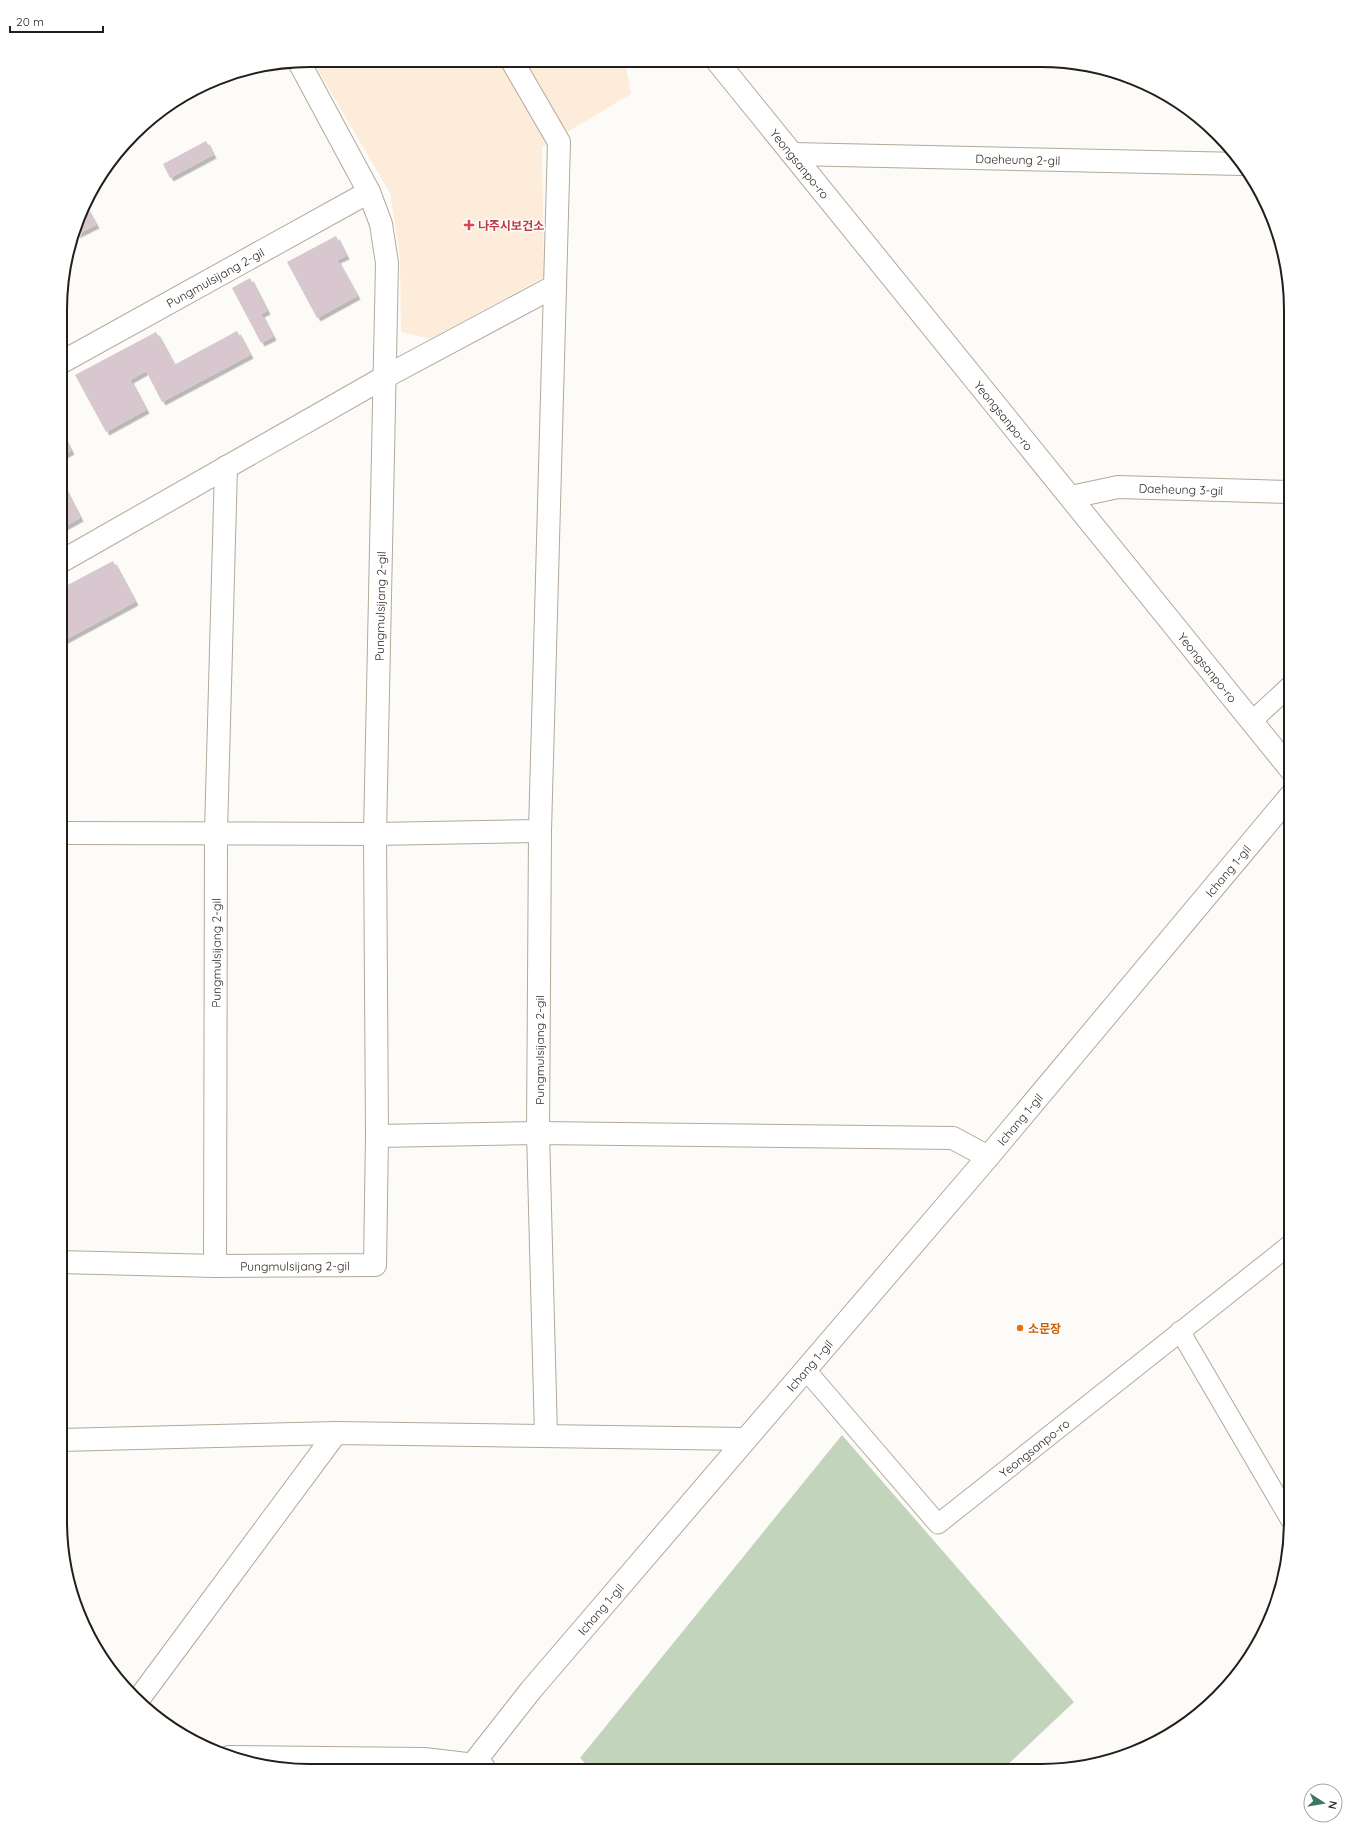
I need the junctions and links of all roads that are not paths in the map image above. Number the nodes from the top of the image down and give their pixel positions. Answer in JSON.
{"nodes":[{"id":1,"x":516,"y":67,"type":"edge"},
{"id":2,"x":722,"y":67,"type":"edge"},
{"id":3,"x":302,"y":68,"type":"edge"},
{"id":4,"x":793,"y":154,"type":"junction"},
{"id":5,"x":1235,"y":164,"type":"edge"},
{"id":6,"x":369,"y":192,"type":"junction"},
{"id":7,"x":555,"y":286,"type":"junction"},
{"id":8,"x":67,"y":359,"type":"edge"},
{"id":9,"x":383,"y":378,"type":"junction"},
{"id":10,"x":226,"y":467,"type":"junction"},
{"id":11,"x":1284,"y":492,"type":"edge"},
{"id":12,"x":1071,"y":497,"type":"junction"},
{"id":13,"x":67,"y":558,"type":"edge"},
{"id":14,"x":1284,"y":691,"type":"edge"},
{"id":15,"x":1252,"y":721,"type":"junction"},
{"id":16,"x":1284,"y":761,"type":"edge"},
{"id":17,"x":1284,"y":803,"type":"edge"},
{"id":18,"x":540,"y":831,"type":"junction"},
{"id":19,"x":216,"y":832,"type":"junction"},
{"id":20,"x":67,"y":833,"type":"edge"},
{"id":21,"x":375,"y":834,"type":"junction"},
{"id":22,"x":538,"y":1133,"type":"junction"},
{"id":23,"x":377,"y":1136,"type":"junction"},
{"id":24,"x":988,"y":1157,"type":"junction"},
{"id":25,"x":1284,"y":1249,"type":"edge"},
{"id":26,"x":67,"y":1262,"type":"edge"},
{"id":27,"x":215,"y":1266,"type":"junction"},
{"id":28,"x":1180,"y":1331,"type":"junction"},
{"id":29,"x":805,"y":1369,"type":"junction"},
{"id":30,"x":336,"y":1433,"type":"junction"},
{"id":31,"x":546,"y":1435,"type":"junction"},
{"id":32,"x":745,"y":1439,"type":"junction"},
{"id":33,"x":67,"y":1440,"type":"edge"},
{"id":34,"x":1284,"y":1509,"type":"edge"},
{"id":35,"x":141,"y":1696,"type":"edge"},
{"id":36,"x":254,"y":1757,"type":"edge"},
{"id":37,"x":453,"y":1764,"type":"edge"},
{"id":38,"x":480,"y":1764,"type":"edge"}],
"edges":[{"from":1,"to":7,"type":"street","name":"Pungmulsijang 2-gil"},
{"from":2,"to":4,"type":"street","name":"Yeongsanpo-ro"},
{"from":3,"to":6,"type":"street","name":"Pungmulsijang 2-gil"},
{"from":4,"to":5,"type":"street","name":"Daeheung 2-gil"},
{"from":4,"to":12,"type":"street","name":"Yeongsanpo-ro"},
{"from":6,"to":8,"type":"street","name":"Pungmulsijang 2-gil"},
{"from":6,"to":9,"type":"street","name":"Pungmulsijang 2-gil"},
{"from":7,"to":9,"type":"street"},
{"from":7,"to":18,"type":"street","name":"Pungmulsijang 2-gil"},
{"from":9,"to":10,"type":"street"},
{"from":9,"to":21,"type":"street","name":"Pungmulsijang 2-gil"},
{"from":10,"to":13,"type":"street"},
{"from":10,"to":19,"type":"street","name":"Pungmulsijang 2-gil"},
{"from":11,"to":12,"type":"street","name":"Daeheung 3-gil"},
{"from":12,"to":15,"type":"street","name":"Yeongsanpo-ro"},
{"from":14,"to":15,"type":"lane"},
{"from":15,"to":16,"type":"street","name":"Yeongsanpo-ro"},
{"from":17,"to":24,"type":"street","name":"Ichang 1-gil"},
{"from":18,"to":21,"type":"street"},
{"from":18,"to":22,"type":"street","name":"Pungmulsijang 2-gil"},
{"from":19,"to":20,"type":"street"},
{"from":19,"to":21,"type":"street"},
{"from":19,"to":27,"type":"street","name":"Pungmulsijang 2-gil"},
{"from":21,"to":23,"type":"street","name":"Pungmulsijang 2-gil"},
{"from":22,"to":23,"type":"street"},
{"from":22,"to":24,"type":"street"},
{"from":22,"to":31,"type":"street","name":"Pungmulsijang 2-gil"},
{"from":23,"to":27,"type":"street","name":"Pungmulsijang 2-gil"},
{"from":24,"to":29,"type":"street","name":"Ichang 1-gil"},
{"from":25,"to":28,"type":"lane","name":"Yeongsanpo-ro"},
{"from":26,"to":27,"type":"street","name":"Pungmulsijang 2-gil"},
{"from":28,"to":29,"type":"lane","name":"Yeongsanpo-ro"},
{"from":28,"to":34,"type":"lane"},
{"from":29,"to":32,"type":"street","name":"Ichang 1-gil"},
{"from":30,"to":31,"type":"street"},
{"from":30,"to":33,"type":"street"},
{"from":30,"to":35,"type":"street"},
{"from":31,"to":32,"type":"street"},
{"from":32,"to":38,"type":"street","name":"Ichang 1-gil"},
{"from":36,"to":37,"type":"street","name":"Ichang 1-gil"}]}
